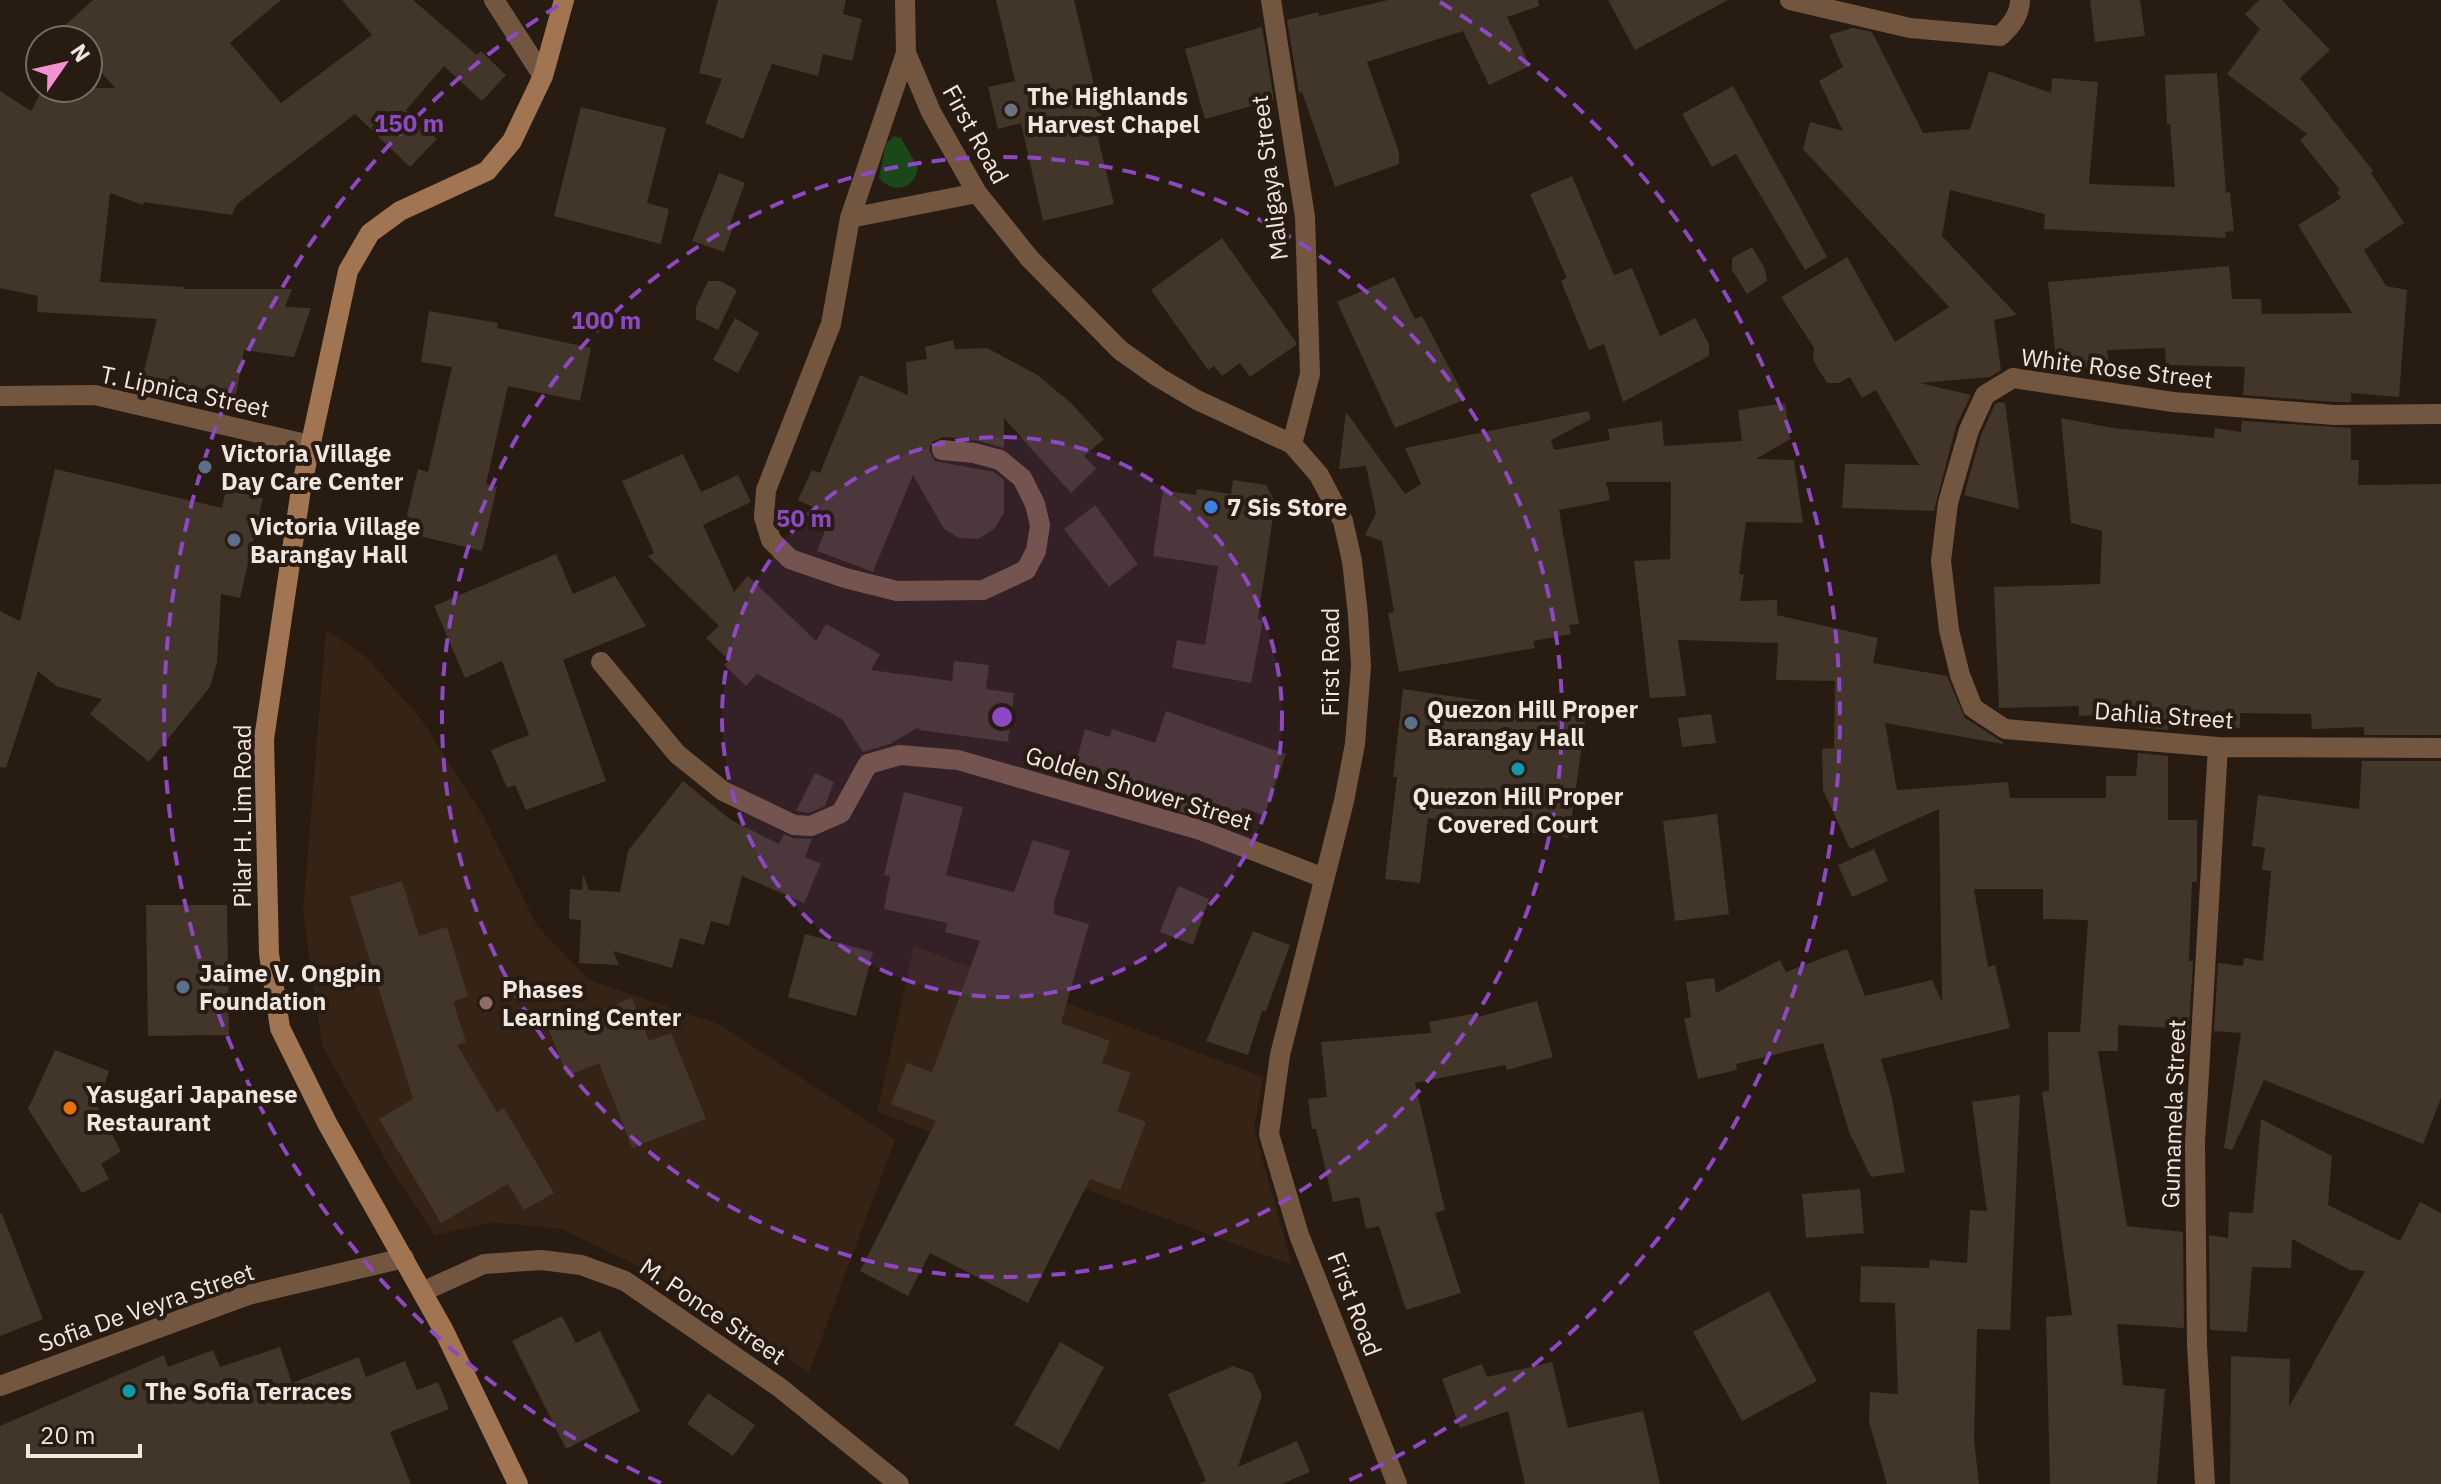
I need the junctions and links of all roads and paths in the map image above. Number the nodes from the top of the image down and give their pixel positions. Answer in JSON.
{"nodes":[{"id":1,"x":494,"y":0,"type":"edge"},
{"id":2,"x":564,"y":0,"type":"edge"},
{"id":3,"x":905,"y":0,"type":"edge"},
{"id":4,"x":1271,"y":0,"type":"edge"},
{"id":5,"x":1790,"y":0,"type":"edge"},
{"id":6,"x":2020,"y":0,"type":"edge"},
{"id":7,"x":906,"y":53,"type":"junction"},
{"id":8,"x":543,"y":76,"type":"junction"},
{"id":9,"x":977,"y":193,"type":"junction"},
{"id":10,"x":850,"y":218,"type":"junction"},
{"id":11,"x":0,"y":396,"type":"edge"},
{"id":12,"x":2441,"y":414,"type":"edge"},
{"id":13,"x":1292,"y":444,"type":"junction"},
{"id":14,"x":310,"y":445,"type":"junction"},
{"id":15,"x":942,"y":450,"type":"dead end"},
{"id":16,"x":1949,"y":630,"type":"joint"},
{"id":17,"x":601,"y":662,"type":"dead end"},
{"id":18,"x":2218,"y":747,"type":"junction"},
{"id":19,"x":2441,"y":748,"type":"edge"},
{"id":20,"x":1324,"y":878,"type":"junction"},
{"id":21,"x":404,"y":1258,"type":"junction"},
{"id":22,"x":424,"y":1291,"type":"junction"},
{"id":23,"x":0,"y":1386,"type":"edge"},
{"id":24,"x":518,"y":1484,"type":"edge"},
{"id":25,"x":899,"y":1484,"type":"edge"},
{"id":26,"x":1397,"y":1484,"type":"edge"},
{"id":27,"x":2205,"y":1484,"type":"edge"}],
"edges":[{"from":1,"to":8,"type":"street"},
{"from":2,"to":8,"type":"main road","name":"Pilar H. Lim Road"},
{"from":3,"to":7,"type":"street","name":"First Road"},
{"from":4,"to":13,"type":"street","name":"Maligaya Street"},
{"from":5,"to":6,"type":"street"},
{"from":7,"to":9,"type":"street","name":"First Road"},
{"from":7,"to":10,"type":"street"},
{"from":8,"to":14,"type":"main road","name":"Pilar H. Lim Road"},
{"from":9,"to":10,"type":"street"},
{"from":9,"to":13,"type":"street","name":"First Road"},
{"from":10,"to":15,"type":"street"},
{"from":11,"to":14,"type":"street","name":"T. Lipnica Street"},
{"from":12,"to":16,"type":"street","name":"White Rose Street"},
{"from":13,"to":20,"type":"street","name":"First Road"},
{"from":14,"to":21,"type":"main road","name":"Pilar H. Lim Road"},
{"from":16,"to":18,"type":"street","name":"Dahlia Street"},
{"from":17,"to":20,"type":"street","name":"Golden Shower Street"},
{"from":18,"to":19,"type":"street","name":"Dahlia Street"},
{"from":18,"to":27,"type":"street","name":"Gumamela Street"},
{"from":20,"to":26,"type":"street","name":"First Road"},
{"from":21,"to":22,"type":"main road","name":"Pilar H. Lim Road"},
{"from":21,"to":23,"type":"street","name":"Sofia De Veyra Street"},
{"from":22,"to":24,"type":"main road","name":"Pilar H. Lim Road"},
{"from":22,"to":25,"type":"street","name":"M. Ponce Street"}]}
